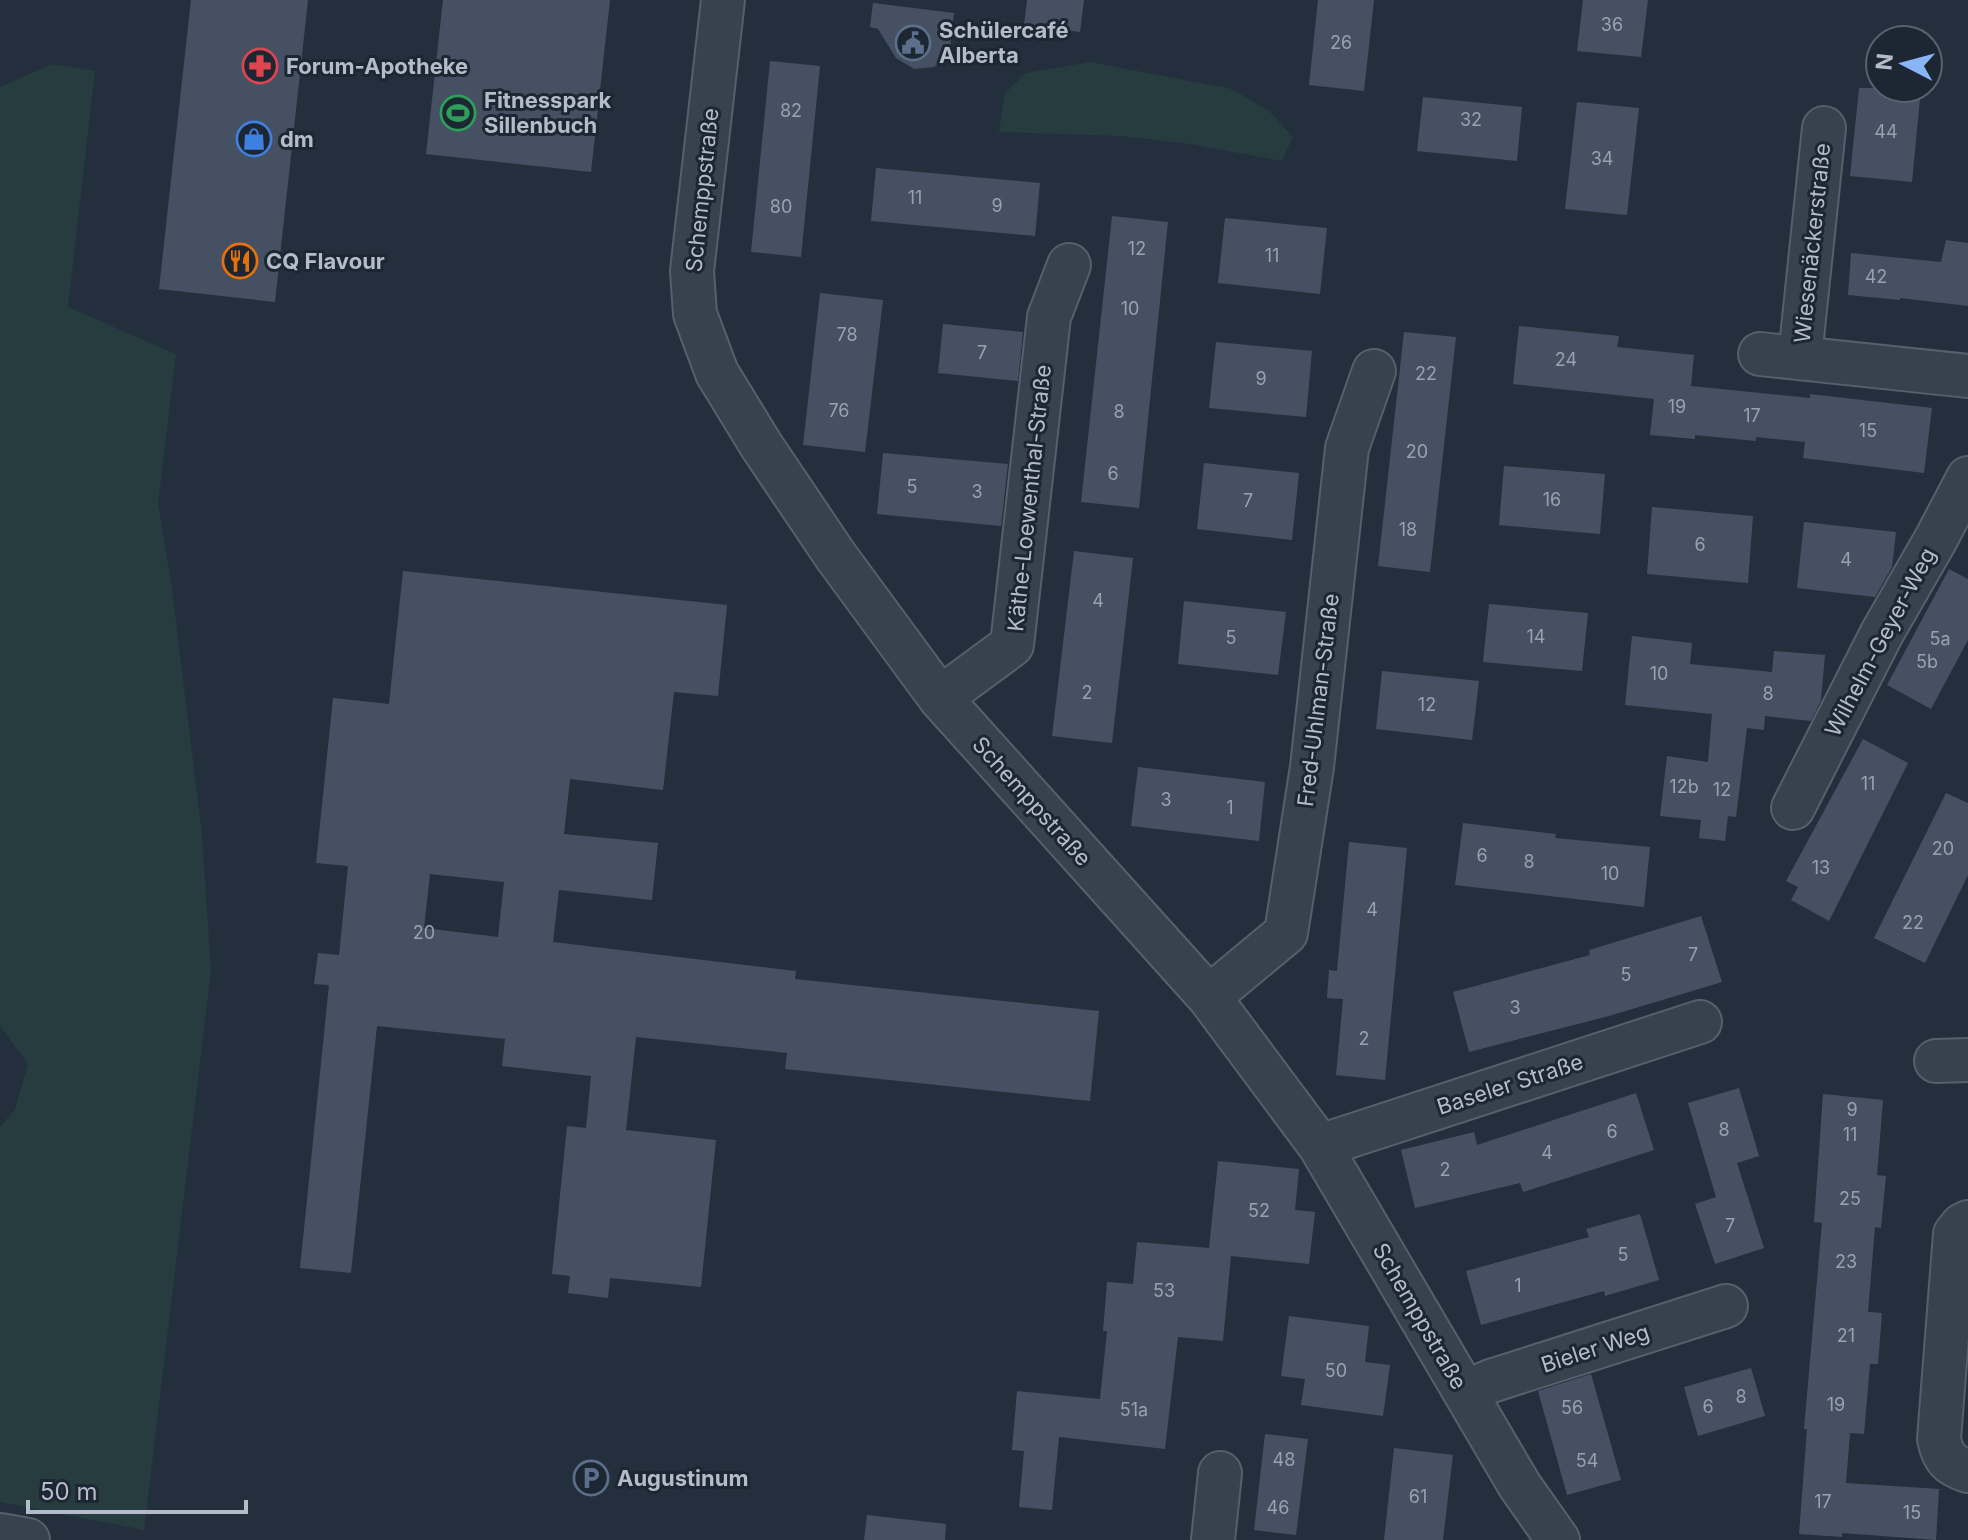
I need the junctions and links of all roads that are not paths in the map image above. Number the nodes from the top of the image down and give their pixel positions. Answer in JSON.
{"nodes":[{"id":1,"x":723,"y":0,"type":"edge"},
{"id":2,"x":1824,"y":128,"type":"dead end"},
{"id":3,"x":1069,"y":265,"type":"dead end"},
{"id":4,"x":1374,"y":371,"type":"dead end"},
{"id":5,"x":1968,"y":376,"type":"edge"},
{"id":6,"x":1968,"y":478,"type":"edge"},
{"id":7,"x":940,"y":698,"type":"junction"},
{"id":8,"x":1793,"y":808,"type":"dead end"},
{"id":9,"x":1209,"y":997,"type":"junction"},
{"id":10,"x":1700,"y":1022,"type":"dead end"},
{"id":11,"x":1320,"y":1146,"type":"junction"},
{"id":12,"x":1968,"y":1222,"type":"edge"},
{"id":13,"x":1726,"y":1306,"type":"dead end"},
{"id":14,"x":1465,"y":1392,"type":"junction"},
{"id":15,"x":1968,"y":1471,"type":"edge"},
{"id":16,"x":1220,"y":1473,"type":"dead end"},
{"id":17,"x":0,"y":1535,"type":"edge"},
{"id":18,"x":28,"y":1540,"type":"edge"},
{"id":19,"x":1213,"y":1540,"type":"edge"},
{"id":20,"x":1558,"y":1540,"type":"edge"}],
"edges":[{"from":1,"to":7,"type":"street","name":"Schemppstraße"},
{"from":2,"to":5,"type":"street","name":"Wiesenäckerstraße"},
{"from":3,"to":7,"type":"street","name":"Käthe-Loewenthal-Straße"},
{"from":4,"to":9,"type":"street","name":"Fred-Uhlman-Straße"},
{"from":6,"to":8,"type":"street","name":"Wilhelm-Geyer-Weg"},
{"from":7,"to":9,"type":"street","name":"Schemppstraße"},
{"from":9,"to":11,"type":"street","name":"Schemppstraße"},
{"from":10,"to":11,"type":"street","name":"Baseler Straße"},
{"from":11,"to":14,"type":"street","name":"Schemppstraße"},
{"from":12,"to":15,"type":"street"},
{"from":13,"to":14,"type":"street","name":"Bieler Weg"},
{"from":14,"to":20,"type":"street","name":"Schemppstraße"},
{"from":16,"to":19,"type":"street"},
{"from":17,"to":18,"type":"street"}]}
